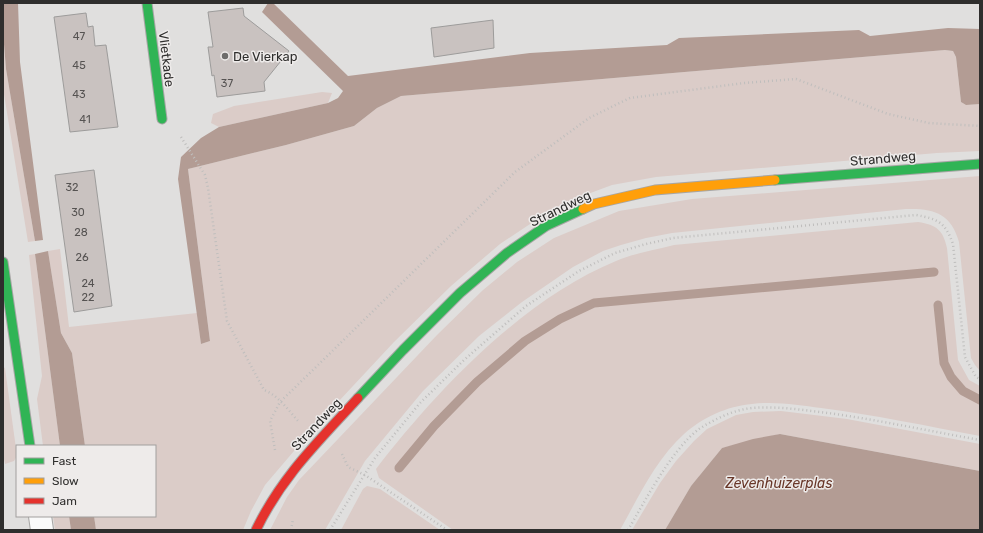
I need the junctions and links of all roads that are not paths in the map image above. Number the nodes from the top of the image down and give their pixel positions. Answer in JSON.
{"nodes":[{"id":1,"x":147,"y":3,"type":"edge"},
{"id":2,"x":162,"y":119,"type":"dead end"},
{"id":3,"x":980,"y":164,"type":"edge"},
{"id":4,"x":3,"y":262,"type":"edge"},
{"id":5,"x":30,"y":445,"type":"edge"},
{"id":6,"x":40,"y":517,"type":"edge"},
{"id":7,"x":42,"y":530,"type":"edge"},
{"id":8,"x":256,"y":530,"type":"edge"}],
"edges":[{"from":1,"to":2,"type":"street","name":"Vlietkade"},
{"from":3,"to":8,"type":"street","name":"Strandweg"},
{"from":4,"to":5,"type":"street"},
{"from":6,"to":7,"type":"street"}]}
